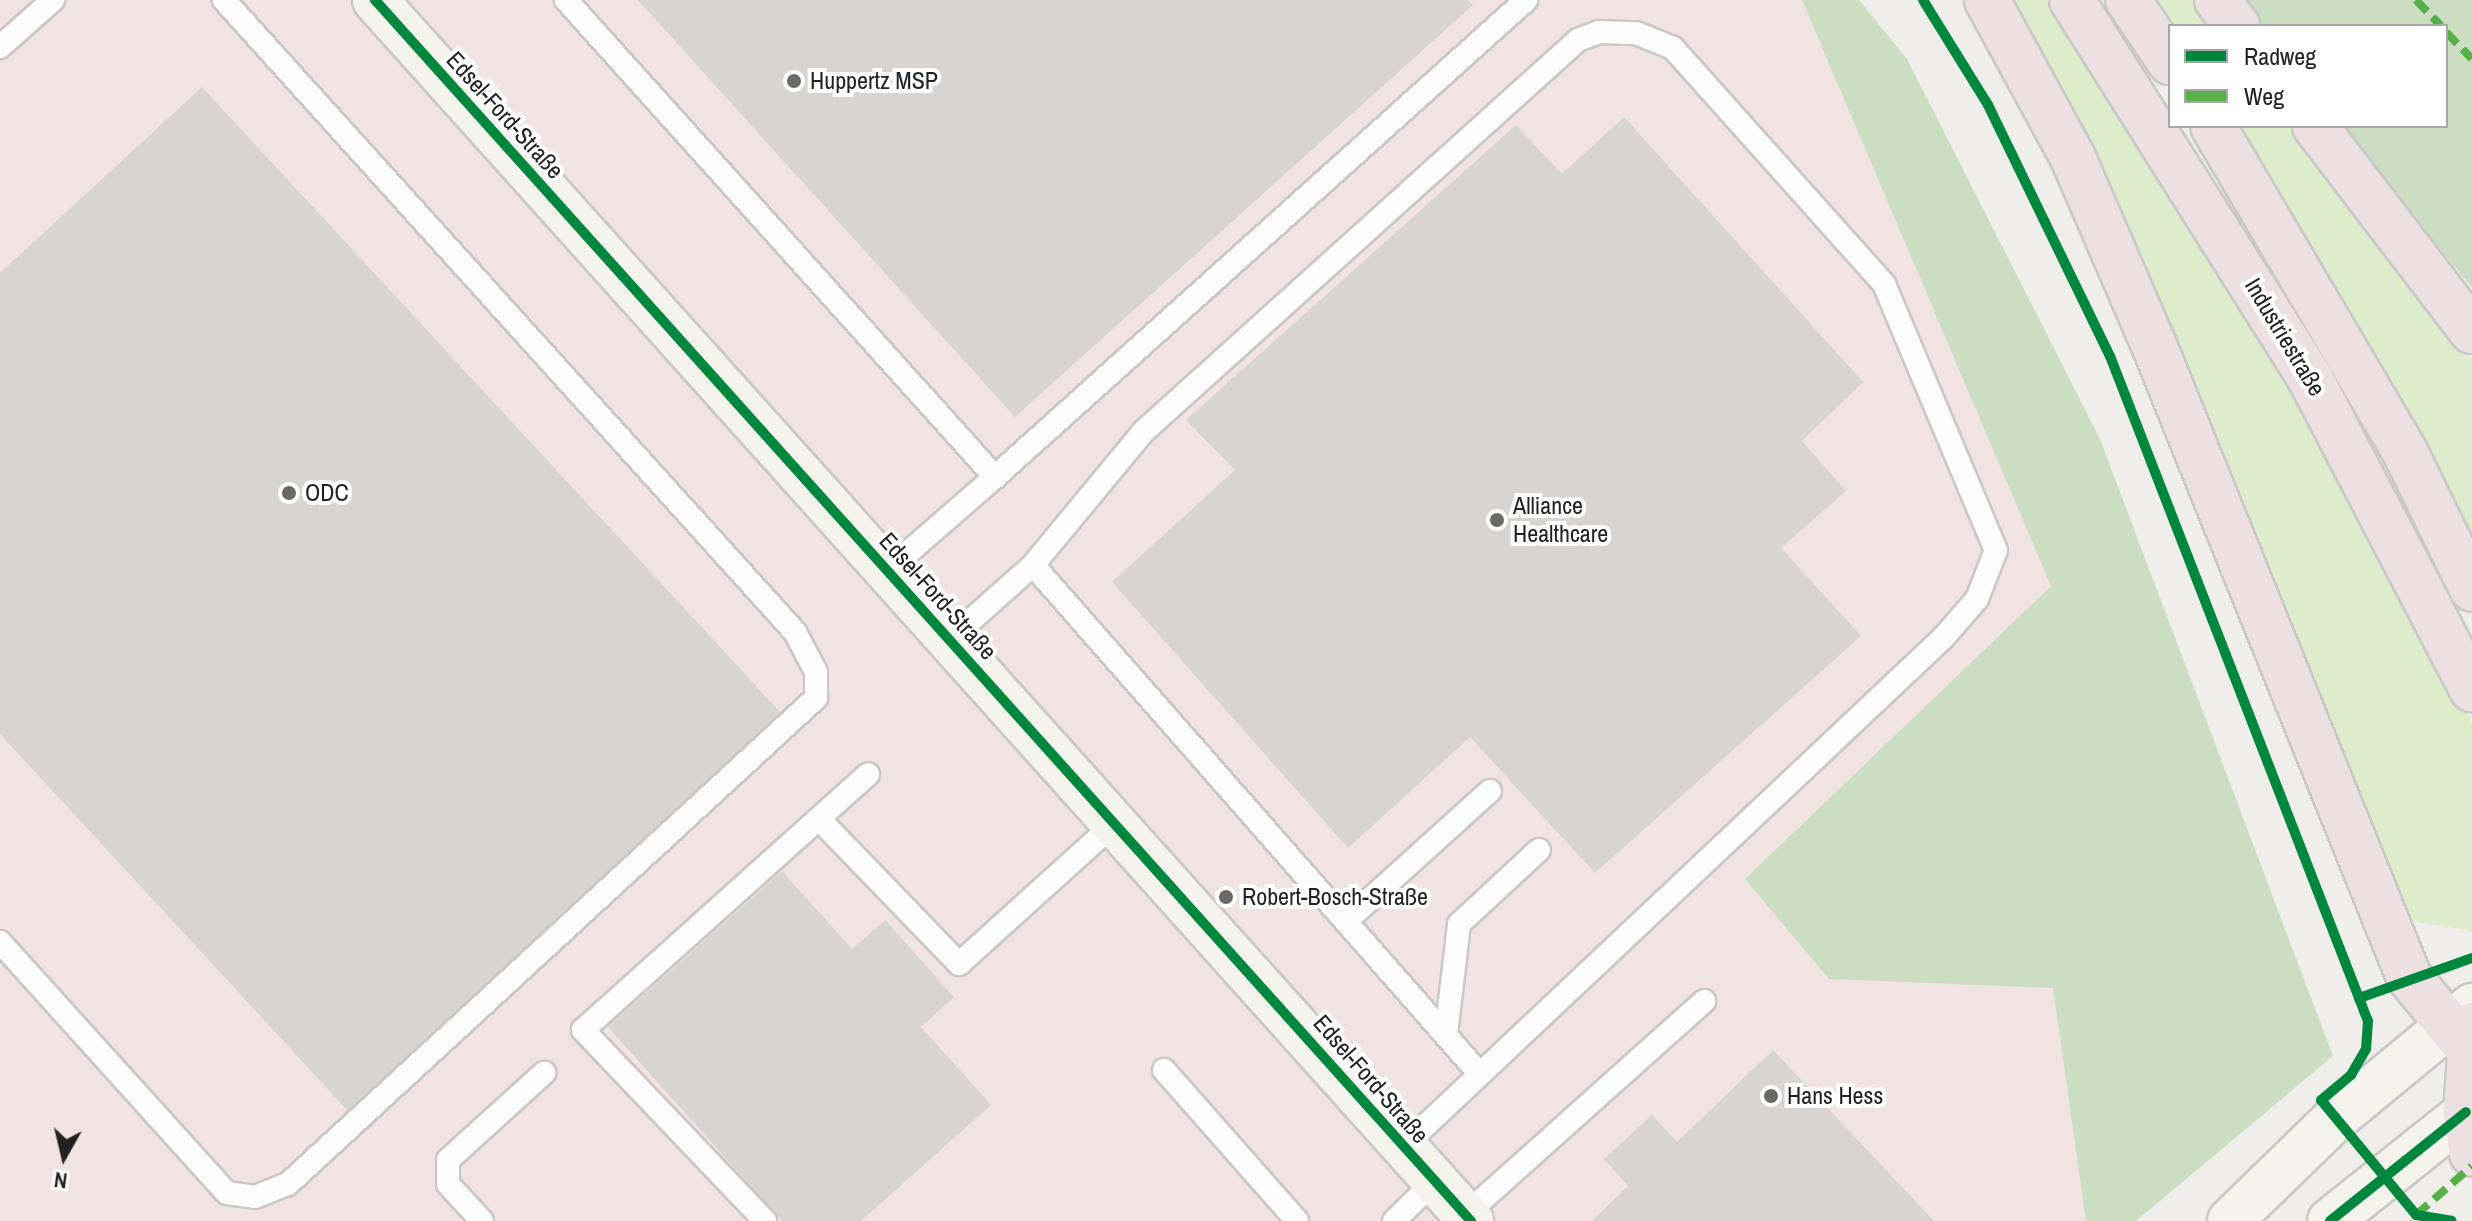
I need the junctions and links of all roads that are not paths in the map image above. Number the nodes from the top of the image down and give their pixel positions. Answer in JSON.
{"nodes":[{"id":1,"x":53,"y":0,"type":"edge"},
{"id":2,"x":224,"y":0,"type":"edge"},
{"id":3,"x":375,"y":0,"type":"edge"},
{"id":4,"x":566,"y":0,"type":"edge"},
{"id":5,"x":1526,"y":0,"type":"edge"},
{"id":6,"x":1987,"y":0,"type":"edge"},
{"id":7,"x":2072,"y":0,"type":"edge"},
{"id":8,"x":2128,"y":0,"type":"edge"},
{"id":9,"x":2217,"y":0,"type":"edge"},
{"id":10,"x":2235,"y":24,"type":"edge"},
{"id":11,"x":0,"y":47,"type":"edge"},
{"id":12,"x":2168,"y":59,"type":"edge"},
{"id":13,"x":2214,"y":128,"type":"edge"},
{"id":14,"x":2317,"y":128,"type":"edge"},
{"id":15,"x":2472,"y":331,"type":"edge"},
{"id":16,"x":995,"y":477,"type":"junction"},
{"id":17,"x":1033,"y":565,"type":"junction"},
{"id":18,"x":888,"y":570,"type":"junction"},
{"id":19,"x":2472,"y":589,"type":"edge"},
{"id":20,"x":950,"y":639,"type":"junction"},
{"id":21,"x":2472,"y":689,"type":"edge"},
{"id":22,"x":868,"y":774,"type":"dead end"},
{"id":23,"x":1490,"y":791,"type":"dead end"},
{"id":24,"x":821,"y":821,"type":"junction"},
{"id":25,"x":1116,"y":822,"type":"junction"},
{"id":26,"x":1539,"y":850,"type":"dead end"},
{"id":27,"x":1346,"y":921,"type":"junction"},
{"id":28,"x":0,"y":942,"type":"edge"},
{"id":29,"x":1704,"y":1001,"type":"dead end"},
{"id":30,"x":2466,"y":1032,"type":"edge"},
{"id":31,"x":1446,"y":1035,"type":"junction"},
{"id":32,"x":1164,"y":1070,"type":"dead end"},
{"id":33,"x":1478,"y":1072,"type":"junction"},
{"id":34,"x":544,"y":1073,"type":"dead end"},
{"id":35,"x":2470,"y":1125,"type":"edge"},
{"id":36,"x":1404,"y":1146,"type":"junction"},
{"id":37,"x":1435,"y":1181,"type":"junction"},
{"id":38,"x":1468,"y":1218,"type":"edge"},
{"id":39,"x":482,"y":1221,"type":"edge"},
{"id":40,"x":765,"y":1221,"type":"edge"},
{"id":41,"x":1297,"y":1221,"type":"edge"},
{"id":42,"x":1394,"y":1221,"type":"edge"},
{"id":43,"x":2230,"y":1221,"type":"edge"},
{"id":44,"x":2330,"y":1221,"type":"edge"}],
"edges":[{"from":1,"to":11,"type":"lane"},
{"from":2,"to":28,"type":"lane"},
{"from":3,"to":18,"type":"street","name":"Edsel-Ford-Straße"},
{"from":4,"to":16,"type":"lane"},
{"from":5,"to":16,"type":"lane"},
{"from":6,"to":30,"type":"highway"},
{"from":7,"to":21,"type":"highway","name":"Industriestraße"},
{"from":8,"to":12,"type":"highway"},
{"from":9,"to":10,"type":"highway"},
{"from":13,"to":19,"type":"highway","name":"Industriestraße"},
{"from":14,"to":15,"type":"highway"},
{"from":16,"to":18,"type":"lane"},
{"from":17,"to":20,"type":"lane"},
{"from":17,"to":27,"type":"lane"},
{"from":17,"to":33,"type":"lane"},
{"from":18,"to":20,"type":"street","name":"Edsel-Ford-Straße"},
{"from":20,"to":25,"type":"street","name":"Edsel-Ford-Straße"},
{"from":22,"to":24,"type":"lane"},
{"from":23,"to":27,"type":"lane"},
{"from":24,"to":25,"type":"lane"},
{"from":24,"to":40,"type":"lane"},
{"from":25,"to":36,"type":"street","name":"Edsel-Ford-Straße"},
{"from":26,"to":31,"type":"lane"},
{"from":27,"to":31,"type":"lane"},
{"from":29,"to":38,"type":"lane"},
{"from":30,"to":35,"type":"highway"},
{"from":30,"to":43,"type":"street"},
{"from":31,"to":33,"type":"lane"},
{"from":32,"to":41,"type":"lane"},
{"from":33,"to":36,"type":"lane"},
{"from":34,"to":39,"type":"lane"},
{"from":35,"to":44,"type":"street"},
{"from":36,"to":37,"type":"street","name":"Edsel-Ford-Straße"},
{"from":37,"to":38,"type":"street","name":"Edsel-Ford-Straße"},
{"from":37,"to":42,"type":"lane"}]}
